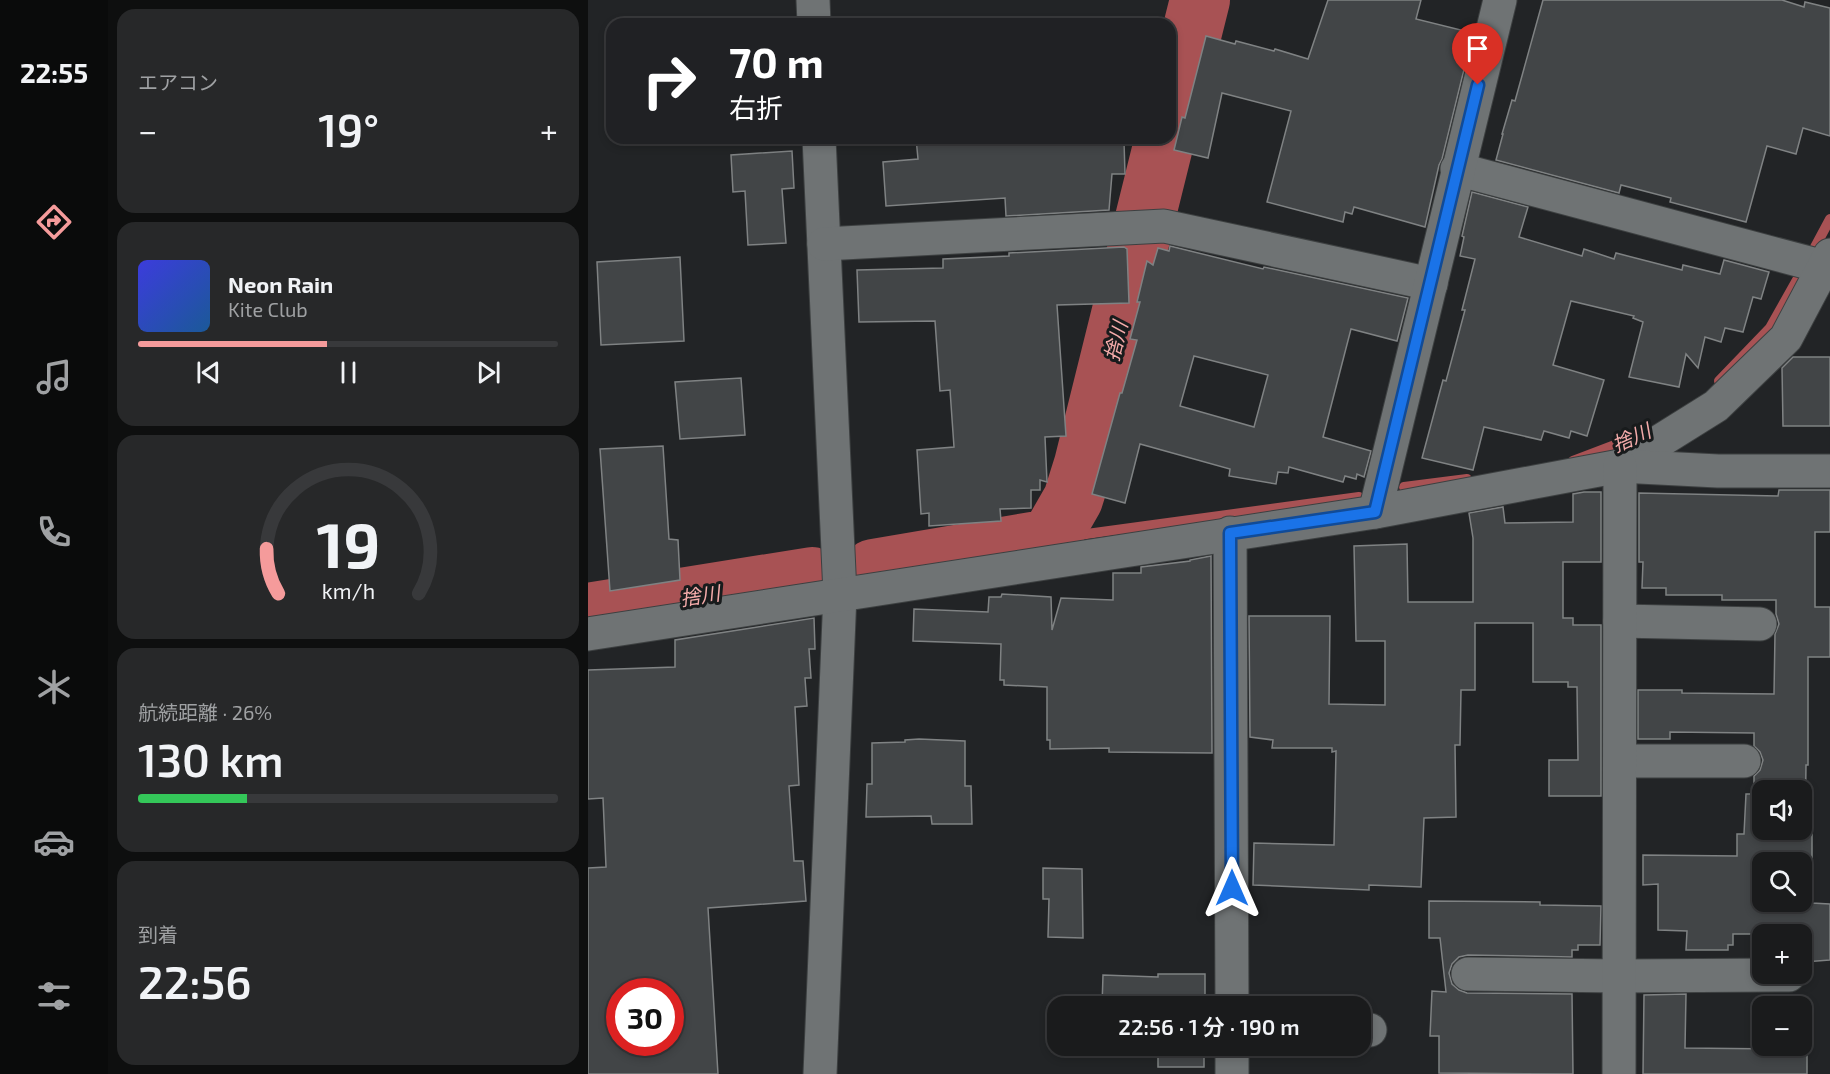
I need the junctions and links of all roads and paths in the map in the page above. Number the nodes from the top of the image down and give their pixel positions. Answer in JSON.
{"nodes":[{"id":1,"x":813,"y":0,"type":"edge"},
{"id":2,"x":1500,"y":0,"type":"edge"},
{"id":3,"x":814,"y":18,"type":"edge"},
{"id":4,"x":819,"y":144,"type":"edge"},
{"id":5,"x":1457,"y":169,"type":"junction"},
{"id":6,"x":824,"y":244,"type":"junction"},
{"id":7,"x":1827,"y":261,"type":"edge"},
{"id":8,"x":1431,"y":284,"type":"junction"},
{"id":9,"x":1620,"y":465,"type":"junction"},
{"id":10,"x":1830,"y":471,"type":"edge"},
{"id":11,"x":1375,"y":512,"type":"junction"},
{"id":12,"x":1230,"y":533,"type":"junction"},
{"id":13,"x":840,"y":594,"type":"junction"},
{"id":14,"x":1620,"y":621,"type":"junction"},
{"id":15,"x":1760,"y":624,"type":"dead end"},
{"id":16,"x":588,"y":634,"type":"edge"},
{"id":17,"x":1620,"y":761,"type":"junction"},
{"id":18,"x":1744,"y":761,"type":"dead end"},
{"id":19,"x":1468,"y":974,"type":"dead end"},
{"id":20,"x":1752,"y":975,"type":"edge"},
{"id":21,"x":1619,"y":976,"type":"junction"},
{"id":22,"x":1232,"y":996,"type":"edge"},
{"id":23,"x":1232,"y":1056,"type":"edge"},
{"id":24,"x":820,"y":1074,"type":"edge"},
{"id":25,"x":1232,"y":1074,"type":"edge"},
{"id":26,"x":1619,"y":1074,"type":"edge"}],
"edges":[{"from":1,"to":3,"type":"street"},
{"from":2,"to":5,"type":"street"},
{"from":4,"to":6,"type":"street"},
{"from":5,"to":7,"type":"street"},
{"from":5,"to":8,"type":"street"},
{"from":6,"to":8,"type":"street"},
{"from":6,"to":13,"type":"street"},
{"from":7,"to":9,"type":"street"},
{"from":8,"to":11,"type":"street"},
{"from":9,"to":10,"type":"street"},
{"from":9,"to":11,"type":"street"},
{"from":9,"to":14,"type":"street"},
{"from":11,"to":12,"type":"street"},
{"from":12,"to":13,"type":"street"},
{"from":12,"to":22,"type":"street"},
{"from":13,"to":16,"type":"street"},
{"from":13,"to":24,"type":"street"},
{"from":14,"to":15,"type":"street"},
{"from":14,"to":17,"type":"street"},
{"from":17,"to":18,"type":"street"},
{"from":17,"to":21,"type":"street"},
{"from":19,"to":21,"type":"street"},
{"from":20,"to":21,"type":"street"},
{"from":21,"to":26,"type":"street"},
{"from":23,"to":25,"type":"street"}]}
